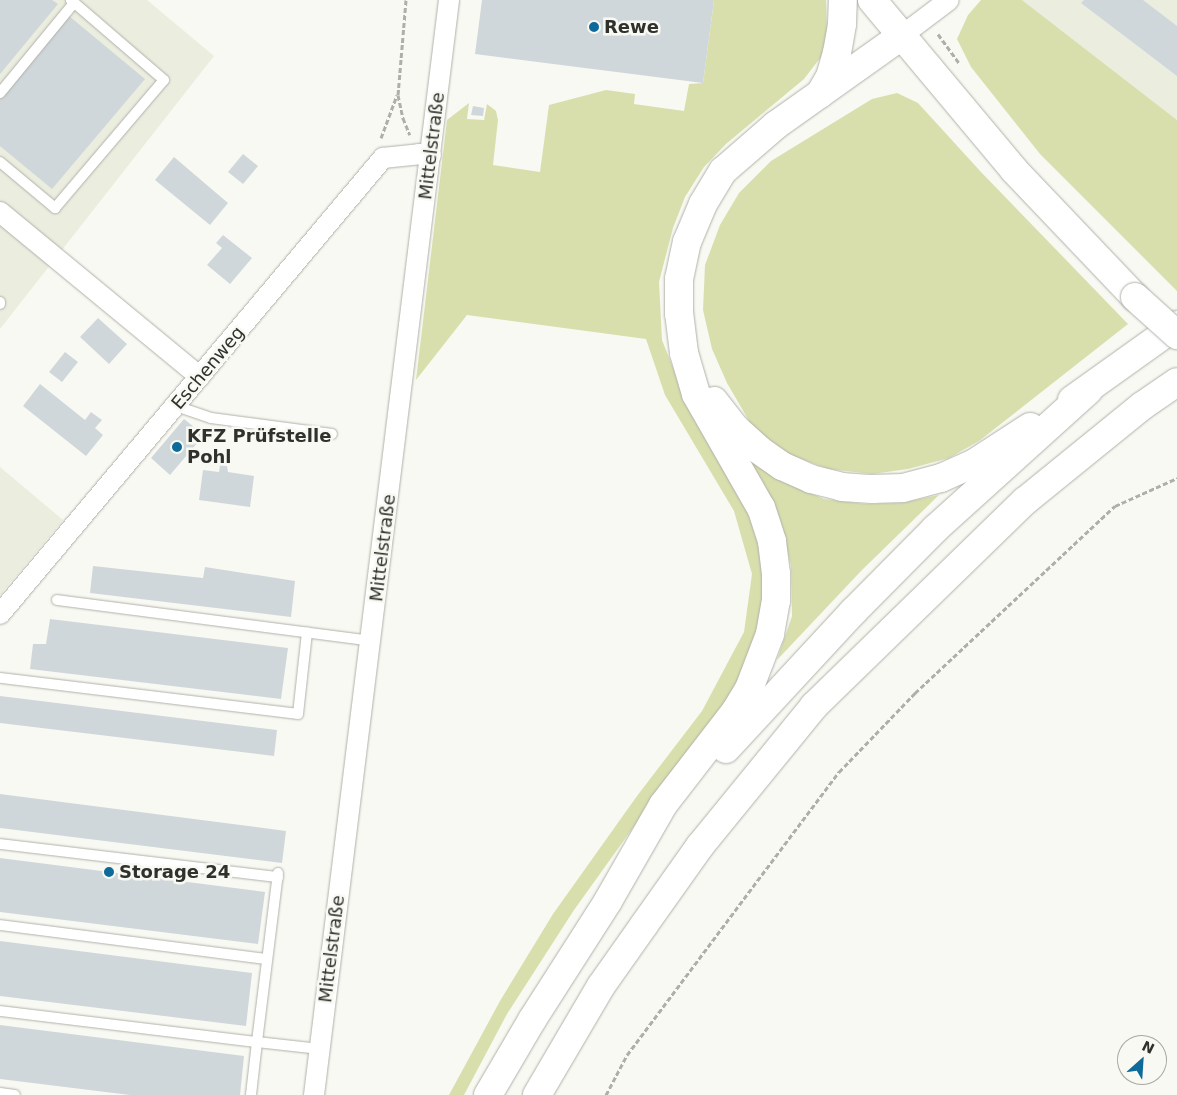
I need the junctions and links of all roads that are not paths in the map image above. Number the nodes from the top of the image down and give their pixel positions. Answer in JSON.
{"nodes":[{"id":1,"x":450,"y":0,"type":"edge"},
{"id":2,"x":843,"y":0,"type":"edge"},
{"id":3,"x":872,"y":0,"type":"edge"},
{"id":4,"x":949,"y":0,"type":"edge"},
{"id":5,"x":72,"y":1,"type":"edge"},
{"id":6,"x":900,"y":37,"type":"junction"},
{"id":7,"x":0,"y":93,"type":"edge"},
{"id":8,"x":820,"y":94,"type":"junction"},
{"id":9,"x":425,"y":154,"type":"junction"},
{"id":10,"x":0,"y":162,"type":"edge"},
{"id":11,"x":0,"y":212,"type":"edge"},
{"id":12,"x":679,"y":314,"type":"junction"},
{"id":13,"x":1177,"y":325,"type":"edge"},
{"id":14,"x":1177,"y":335,"type":"edge"},
{"id":15,"x":200,"y":377,"type":"junction"},
{"id":16,"x":1177,"y":382,"type":"edge"},
{"id":17,"x":1088,"y":390,"type":"junction"},
{"id":18,"x":176,"y":406,"type":"junction"},
{"id":19,"x":332,"y":434,"type":"dead end"},
{"id":20,"x":57,"y":600,"type":"dead end"},
{"id":21,"x":0,"y":614,"type":"edge"},
{"id":22,"x":307,"y":632,"type":"junction"},
{"id":23,"x":372,"y":641,"type":"junction"},
{"id":24,"x":1,"y":678,"type":"edge"},
{"id":25,"x":0,"y":844,"type":"edge"},
{"id":26,"x":608,"y":901,"type":"junction"},
{"id":27,"x":0,"y":925,"type":"edge"},
{"id":28,"x":267,"y":959,"type":"junction"},
{"id":29,"x":0,"y":1011,"type":"edge"},
{"id":30,"x":257,"y":1042,"type":"junction"},
{"id":31,"x":320,"y":1049,"type":"junction"},
{"id":32,"x":0,"y":1093,"type":"edge"},
{"id":33,"x":15,"y":1095,"type":"edge"},
{"id":34,"x":251,"y":1095,"type":"edge"},
{"id":35,"x":314,"y":1095,"type":"edge"},
{"id":36,"x":488,"y":1095,"type":"edge"},
{"id":37,"x":537,"y":1095,"type":"edge"}],
"edges":[{"from":1,"to":9,"type":"street","name":"Mittelstraße"},
{"from":2,"to":8,"type":"main road"},
{"from":3,"to":6,"type":"main road"},
{"from":4,"to":6,"type":"street"},
{"from":5,"to":7,"type":"lane"},
{"from":5,"to":10,"type":"lane"},
{"from":6,"to":8,"type":"main road"},
{"from":6,"to":14,"type":"main road","bridge":true},
{"from":8,"to":12,"type":"main road"},
{"from":9,"to":15,"type":"street","name":"Eschenweg"},
{"from":9,"to":23,"type":"street","name":"Mittelstraße"},
{"from":11,"to":15,"type":"street"},
{"from":12,"to":17,"type":"main road"},
{"from":12,"to":26,"type":"main road"},
{"from":13,"to":17,"type":"main road"},
{"from":15,"to":18,"type":"street","name":"Eschenweg"},
{"from":16,"to":37,"type":"main road"},
{"from":17,"to":26,"type":"main road"},
{"from":18,"to":19,"type":"lane"},
{"from":18,"to":21,"type":"street","name":"Eschenweg"},
{"from":20,"to":22,"type":"lane"},
{"from":22,"to":23,"type":"lane"},
{"from":22,"to":24,"type":"lane"},
{"from":23,"to":31,"type":"street","name":"Mittelstraße"},
{"from":25,"to":28,"type":"lane"},
{"from":26,"to":36,"type":"main road"},
{"from":27,"to":28,"type":"lane"},
{"from":28,"to":30,"type":"lane"},
{"from":29,"to":30,"type":"lane"},
{"from":30,"to":31,"type":"lane"},
{"from":30,"to":34,"type":"lane"},
{"from":31,"to":35,"type":"street","name":"Mittelstraße"},
{"from":32,"to":33,"type":"lane"}]}
